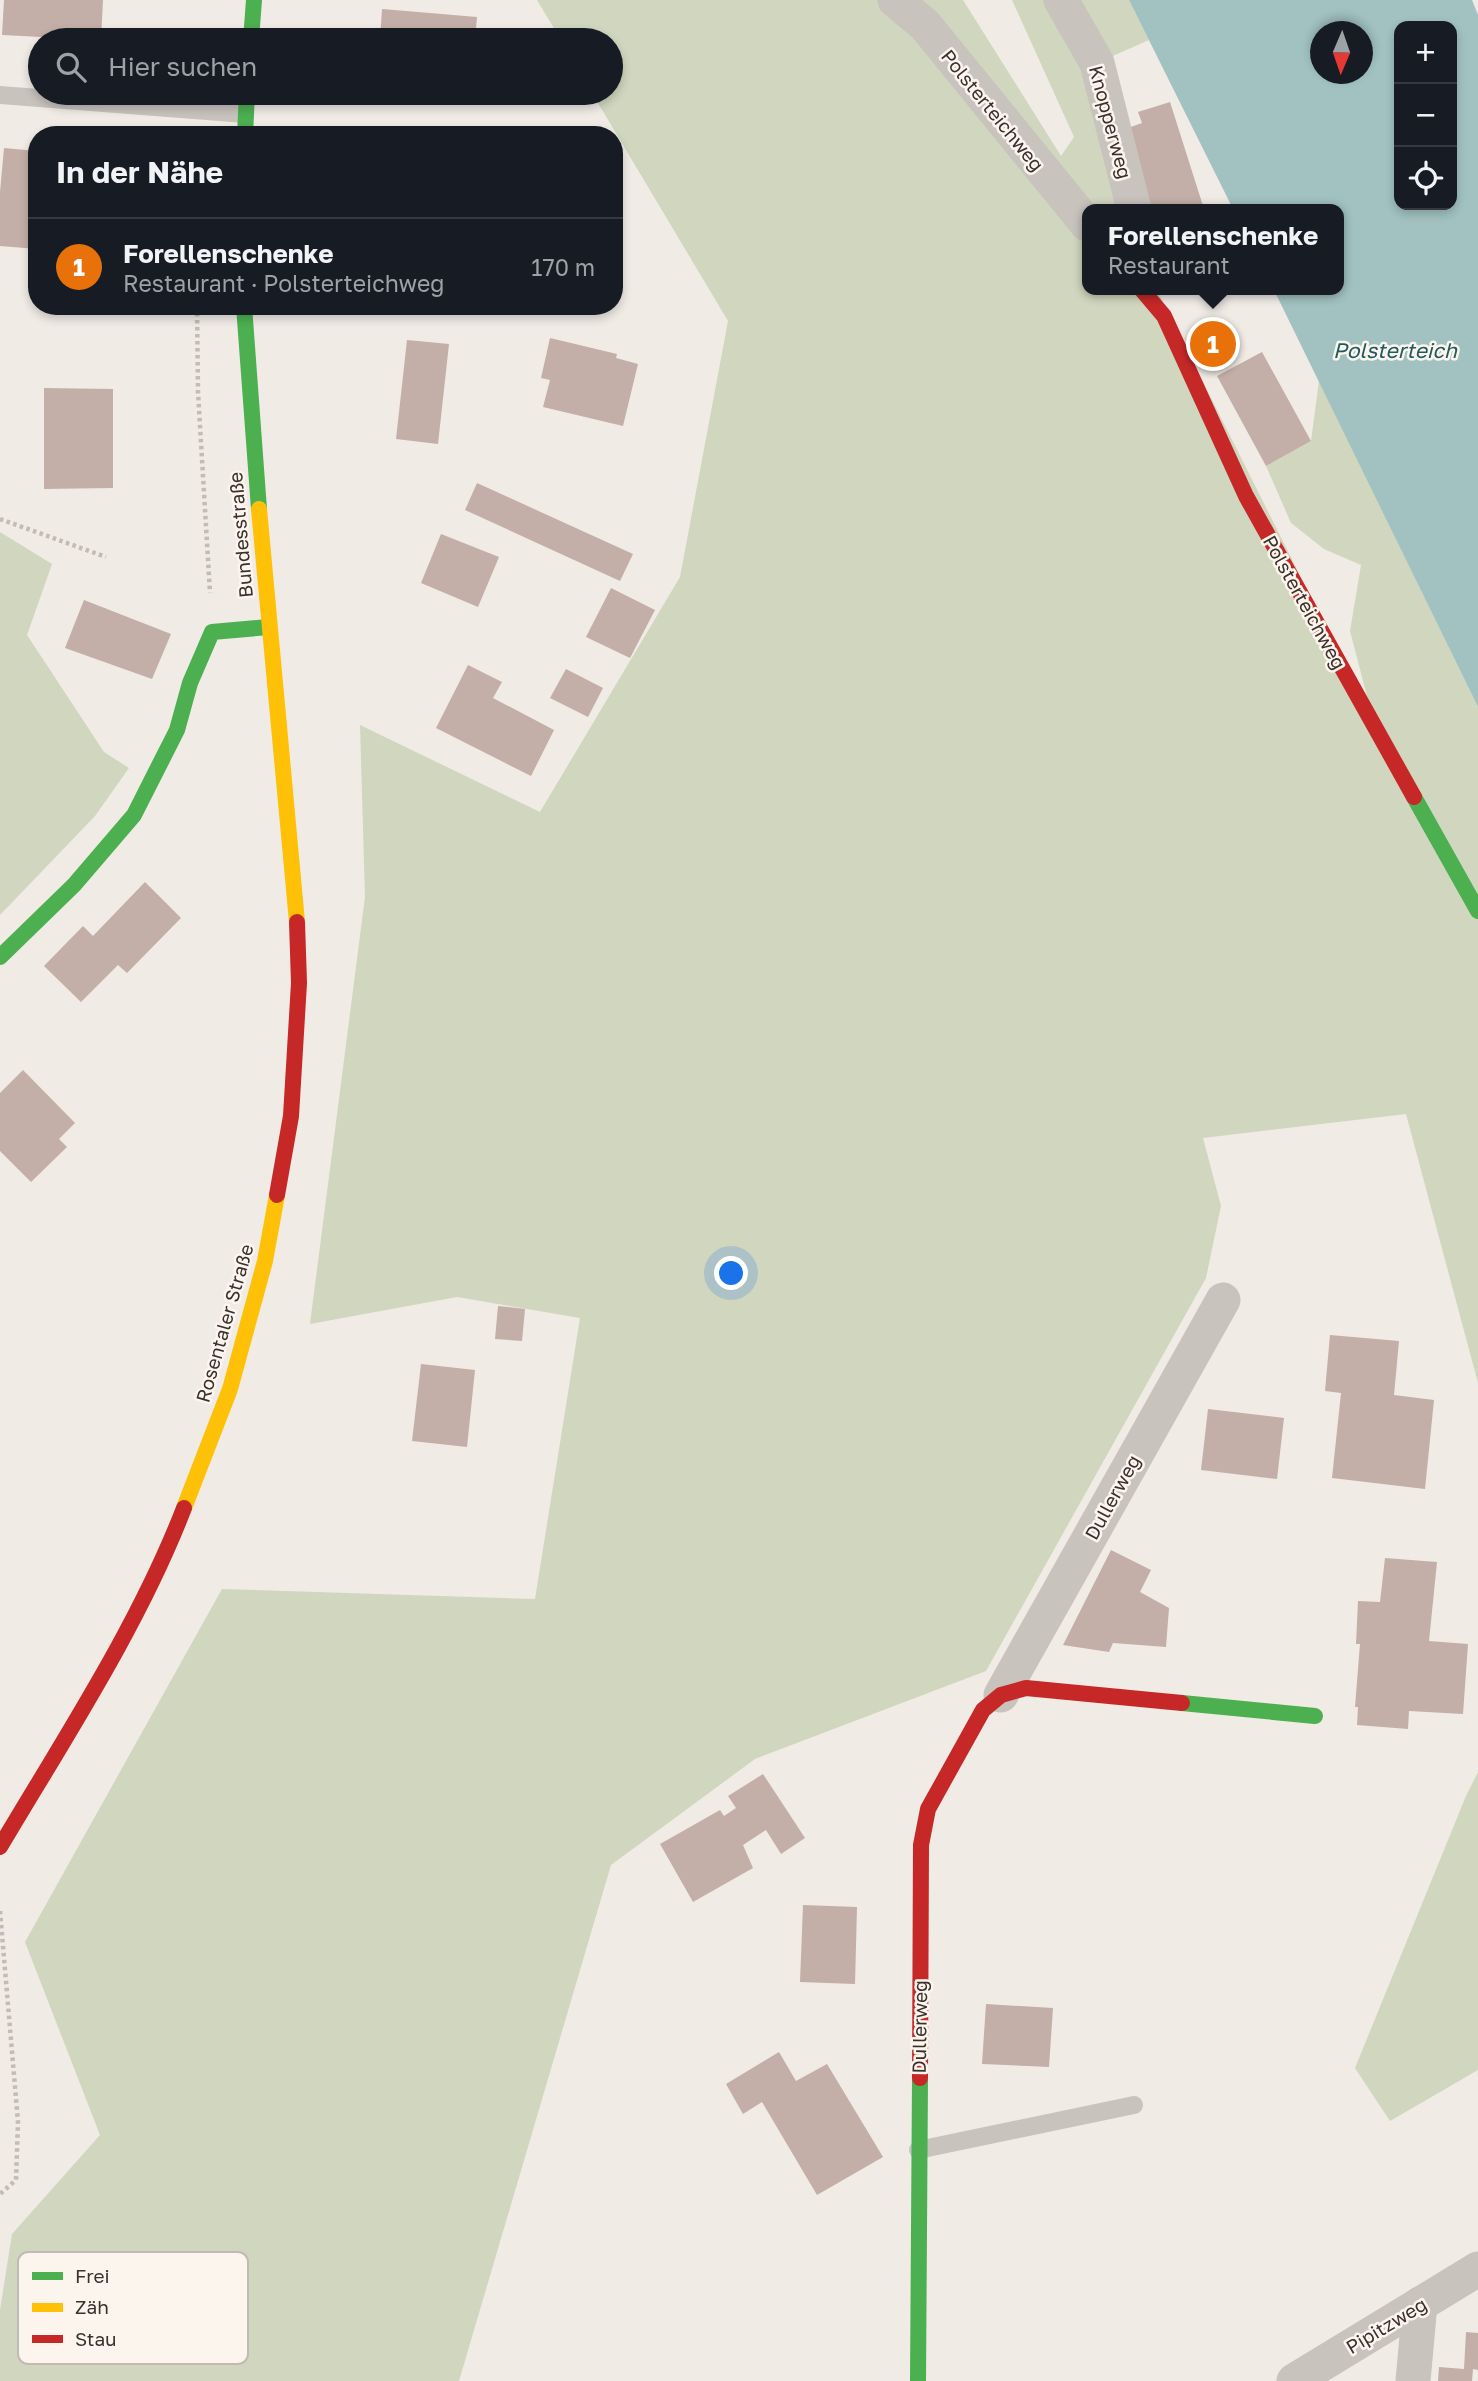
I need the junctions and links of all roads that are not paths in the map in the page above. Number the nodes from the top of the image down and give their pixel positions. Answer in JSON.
{"nodes":[{"id":1,"x":254,"y":0,"type":"edge"},
{"id":2,"x":895,"y":0,"type":"edge"},
{"id":3,"x":1061,"y":0,"type":"edge"},
{"id":4,"x":252,"y":28,"type":"edge"},
{"id":5,"x":0,"y":95,"type":"edge"},
{"id":6,"x":28,"y":97,"type":"edge"},
{"id":7,"x":129,"y":105,"type":"edge"},
{"id":8,"x":246,"y":105,"type":"edge"},
{"id":9,"x":245,"y":114,"type":"junction"},
{"id":10,"x":245,"y":126,"type":"edge"},
{"id":11,"x":1133,"y":204,"type":"edge"},
{"id":12,"x":1082,"y":218,"type":"edge"},
{"id":13,"x":1160,"y":303,"type":"edge"},
{"id":14,"x":245,"y":315,"type":"edge"},
{"id":15,"x":270,"y":627,"type":"junction"},
{"id":16,"x":283,"y":760,"type":"joint"},
{"id":17,"x":1478,"y":911,"type":"edge"},
{"id":18,"x":0,"y":957,"type":"edge"},
{"id":19,"x":1223,"y":1300,"type":"dead end"},
{"id":20,"x":1001,"y":1695,"type":"junction"},
{"id":21,"x":1315,"y":1716,"type":"dead end"},
{"id":22,"x":0,"y":1847,"type":"edge"},
{"id":23,"x":1134,"y":2105,"type":"dead end"},
{"id":24,"x":918,"y":2150,"type":"junction"},
{"id":25,"x":1478,"y":2269,"type":"edge"},
{"id":26,"x":1420,"y":2304,"type":"junction"},
{"id":27,"x":918,"y":2381,"type":"edge"},
{"id":28,"x":1294,"y":2381,"type":"edge"},
{"id":29,"x":1413,"y":2381,"type":"edge"}],
"edges":[{"from":1,"to":4,"type":"street"},
{"from":2,"to":12,"type":"street","name":"Polsterteichweg"},
{"from":3,"to":11,"type":"street","name":"Knopperweg"},
{"from":5,"to":6,"type":"lane"},
{"from":7,"to":9,"type":"lane"},
{"from":8,"to":9,"type":"street"},
{"from":9,"to":10,"type":"street"},
{"from":13,"to":17,"type":"street","name":"Polsterteichweg"},
{"from":14,"to":15,"type":"street","name":"Bundesstraße"},
{"from":15,"to":16,"type":"street","name":"Bundesstraße"},
{"from":15,"to":18,"type":"street"},
{"from":16,"to":22,"type":"street","name":"Rosentaler Straße"},
{"from":19,"to":20,"type":"street","name":"Dullerweg"},
{"from":20,"to":21,"type":"street"},
{"from":20,"to":24,"type":"street","name":"Dullerweg"},
{"from":23,"to":24,"type":"lane"},
{"from":24,"to":27,"type":"street","name":"Dullerweg"},
{"from":25,"to":26,"type":"street","name":"Pipitzweg"},
{"from":26,"to":28,"type":"street","name":"Pipitzweg"},
{"from":26,"to":29,"type":"street"}]}
